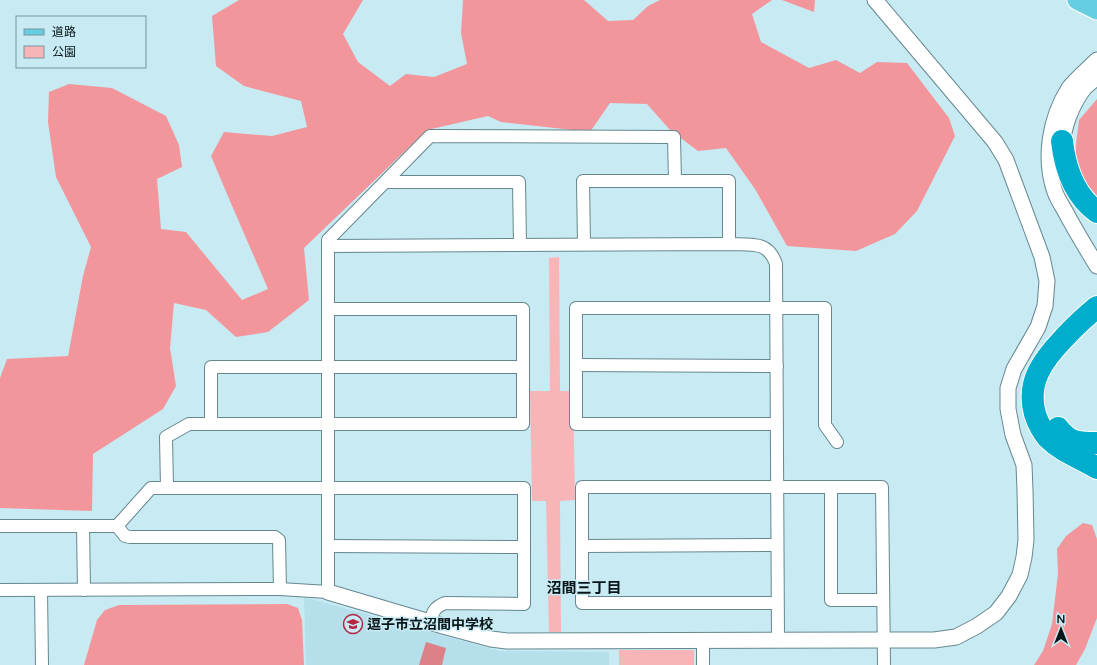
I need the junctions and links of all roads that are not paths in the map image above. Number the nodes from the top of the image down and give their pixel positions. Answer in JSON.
{"nodes":[{"id":1,"x":875,"y":0,"type":"edge"},
{"id":2,"x":1077,"y":0,"type":"edge"},
{"id":3,"x":1097,"y":10,"type":"edge"},
{"id":4,"x":1096,"y":66,"type":"edge"},
{"id":5,"x":1062,"y":141,"type":"junction"},
{"id":6,"x":675,"y":181,"type":"junction"},
{"id":7,"x":386,"y":182,"type":"junction"},
{"id":8,"x":1097,"y":212,"type":"edge"},
{"id":9,"x":584,"y":244,"type":"junction"},
{"id":10,"x":729,"y":244,"type":"junction"},
{"id":11,"x":520,"y":245,"type":"junction"},
{"id":12,"x":328,"y":246,"type":"junction"},
{"id":13,"x":1097,"y":249,"type":"edge"},
{"id":14,"x":1097,"y":266,"type":"edge"},
{"id":15,"x":1097,"y":307,"type":"edge"},
{"id":16,"x":776,"y":308,"type":"junction"},
{"id":17,"x":328,"y":309,"type":"junction"},
{"id":18,"x":1097,"y":319,"type":"edge"},
{"id":19,"x":1071,"y":338,"type":"junction"},
{"id":20,"x":576,"y":365,"type":"junction"},
{"id":21,"x":777,"y":366,"type":"junction"},
{"id":22,"x":523,"y":367,"type":"junction"},
{"id":23,"x":328,"y":368,"type":"junction"},
{"id":24,"x":211,"y":424,"type":"junction"},
{"id":25,"x":328,"y":424,"type":"junction"},
{"id":26,"x":777,"y":424,"type":"junction"},
{"id":27,"x":837,"y":442,"type":"dead end"},
{"id":28,"x":1097,"y":443,"type":"edge"},
{"id":29,"x":1097,"y":468,"type":"edge"},
{"id":30,"x":777,"y":487,"type":"junction"},
{"id":31,"x":167,"y":488,"type":"junction"},
{"id":32,"x":327,"y":488,"type":"junction"},
{"id":33,"x":831,"y":488,"type":"junction"},
{"id":34,"x":0,"y":526,"type":"edge"},
{"id":35,"x":84,"y":526,"type":"junction"},
{"id":36,"x":117,"y":526,"type":"junction"},
{"id":37,"x":777,"y":545,"type":"junction"},
{"id":38,"x":328,"y":546,"type":"junction"},
{"id":39,"x":582,"y":546,"type":"junction"},
{"id":40,"x":524,"y":547,"type":"junction"},
{"id":41,"x":0,"y":590,"type":"edge"},
{"id":42,"x":41,"y":590,"type":"junction"},
{"id":43,"x":84,"y":590,"type":"junction"},
{"id":44,"x":280,"y":590,"type":"junction"},
{"id":45,"x":328,"y":592,"type":"junction"},
{"id":46,"x":883,"y":600,"type":"junction"},
{"id":47,"x":777,"y":603,"type":"junction"},
{"id":48,"x":430,"y":622,"type":"junction"},
{"id":49,"x":703,"y":640,"type":"junction"},
{"id":50,"x":778,"y":640,"type":"junction"},
{"id":51,"x":884,"y":640,"type":"junction"},
{"id":52,"x":42,"y":665,"type":"edge"},
{"id":53,"x":703,"y":665,"type":"edge"},
{"id":54,"x":884,"y":665,"type":"edge"}],
"edges":[{"from":1,"to":51,"type":"street"},
{"from":2,"to":3,"type":"main road"},
{"from":4,"to":5,"type":"street"},
{"from":4,"to":14,"type":"street"},
{"from":5,"to":8,"type":"highway"},
{"from":5,"to":13,"type":"street"},
{"from":6,"to":7,"type":"street"},
{"from":6,"to":9,"type":"street"},
{"from":6,"to":10,"type":"street"},
{"from":7,"to":11,"type":"street"},
{"from":7,"to":12,"type":"street"},
{"from":9,"to":10,"type":"street"},
{"from":9,"to":11,"type":"street"},
{"from":10,"to":16,"type":"street"},
{"from":11,"to":12,"type":"street"},
{"from":12,"to":17,"type":"street"},
{"from":15,"to":19,"type":"highway"},
{"from":16,"to":20,"type":"street"},
{"from":16,"to":21,"type":"street"},
{"from":16,"to":27,"type":"street"},
{"from":17,"to":22,"type":"street"},
{"from":17,"to":23,"type":"street"},
{"from":18,"to":19,"type":"highway"},
{"from":19,"to":28,"type":"highway"},
{"from":19,"to":29,"type":"highway"},
{"from":20,"to":21,"type":"street"},
{"from":20,"to":26,"type":"street"},
{"from":21,"to":26,"type":"street"},
{"from":22,"to":23,"type":"street"},
{"from":22,"to":25,"type":"street"},
{"from":23,"to":24,"type":"street"},
{"from":23,"to":25,"type":"street"},
{"from":24,"to":25,"type":"street"},
{"from":24,"to":31,"type":"street"},
{"from":25,"to":32,"type":"street"},
{"from":26,"to":30,"type":"street"},
{"from":30,"to":33,"type":"street"},
{"from":30,"to":37,"type":"street"},
{"from":30,"to":39,"type":"street"},
{"from":31,"to":32,"type":"street"},
{"from":31,"to":36,"type":"street"},
{"from":32,"to":38,"type":"street"},
{"from":32,"to":40,"type":"street"},
{"from":33,"to":46,"type":"street"},
{"from":33,"to":46,"type":"street"},
{"from":34,"to":35,"type":"street"},
{"from":35,"to":36,"type":"street"},
{"from":35,"to":43,"type":"street"},
{"from":36,"to":44,"type":"street"},
{"from":37,"to":39,"type":"street"},
{"from":37,"to":47,"type":"street"},
{"from":38,"to":40,"type":"street"},
{"from":38,"to":45,"type":"street"},
{"from":39,"to":47,"type":"street"},
{"from":40,"to":48,"type":"street"},
{"from":41,"to":42,"type":"street"},
{"from":42,"to":43,"type":"street"},
{"from":42,"to":52,"type":"street"},
{"from":43,"to":44,"type":"street"},
{"from":44,"to":45,"type":"street"},
{"from":45,"to":48,"type":"street"},
{"from":46,"to":51,"type":"street"},
{"from":47,"to":50,"type":"street"},
{"from":48,"to":49,"type":"street"},
{"from":49,"to":50,"type":"street"},
{"from":49,"to":53,"type":"street"},
{"from":50,"to":51,"type":"street"},
{"from":51,"to":54,"type":"street"}]}
